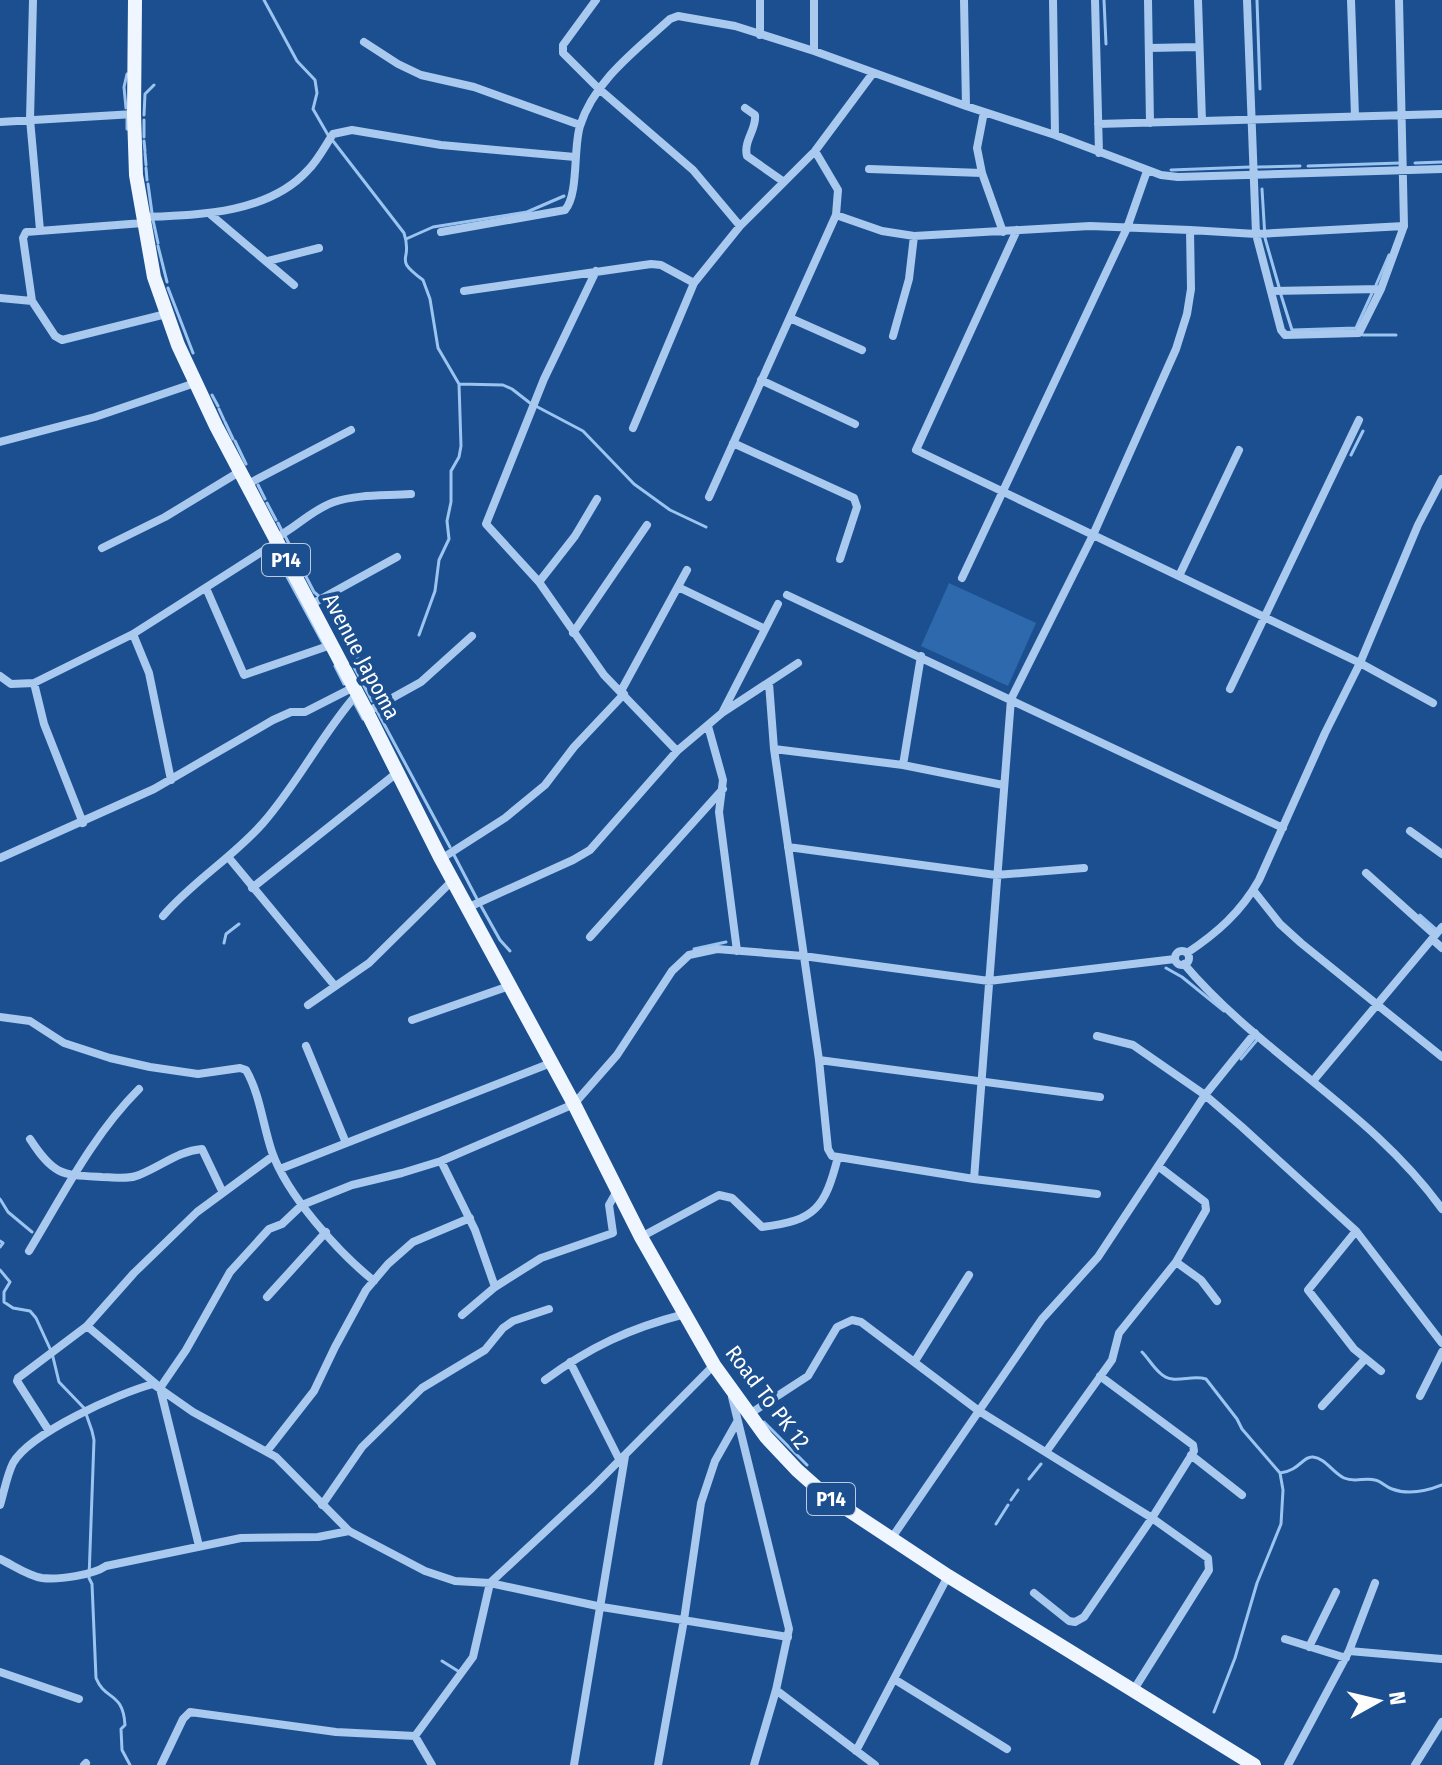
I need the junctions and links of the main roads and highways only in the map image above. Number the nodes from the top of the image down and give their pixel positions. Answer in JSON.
{"nodes":[{"id":1,"x":135,"y":0,"type":"edge"},
{"id":2,"x":562,"y":1083,"type":"joint"},
{"id":3,"x":1254,"y":1765,"type":"edge"}],
"edges":[{"from":1,"to":2,"type":"main road","name":"Avenue Japoma","number":"P14"},
{"from":2,"to":3,"type":"main road","name":"Road To PK 12","number":"P14"}]}
